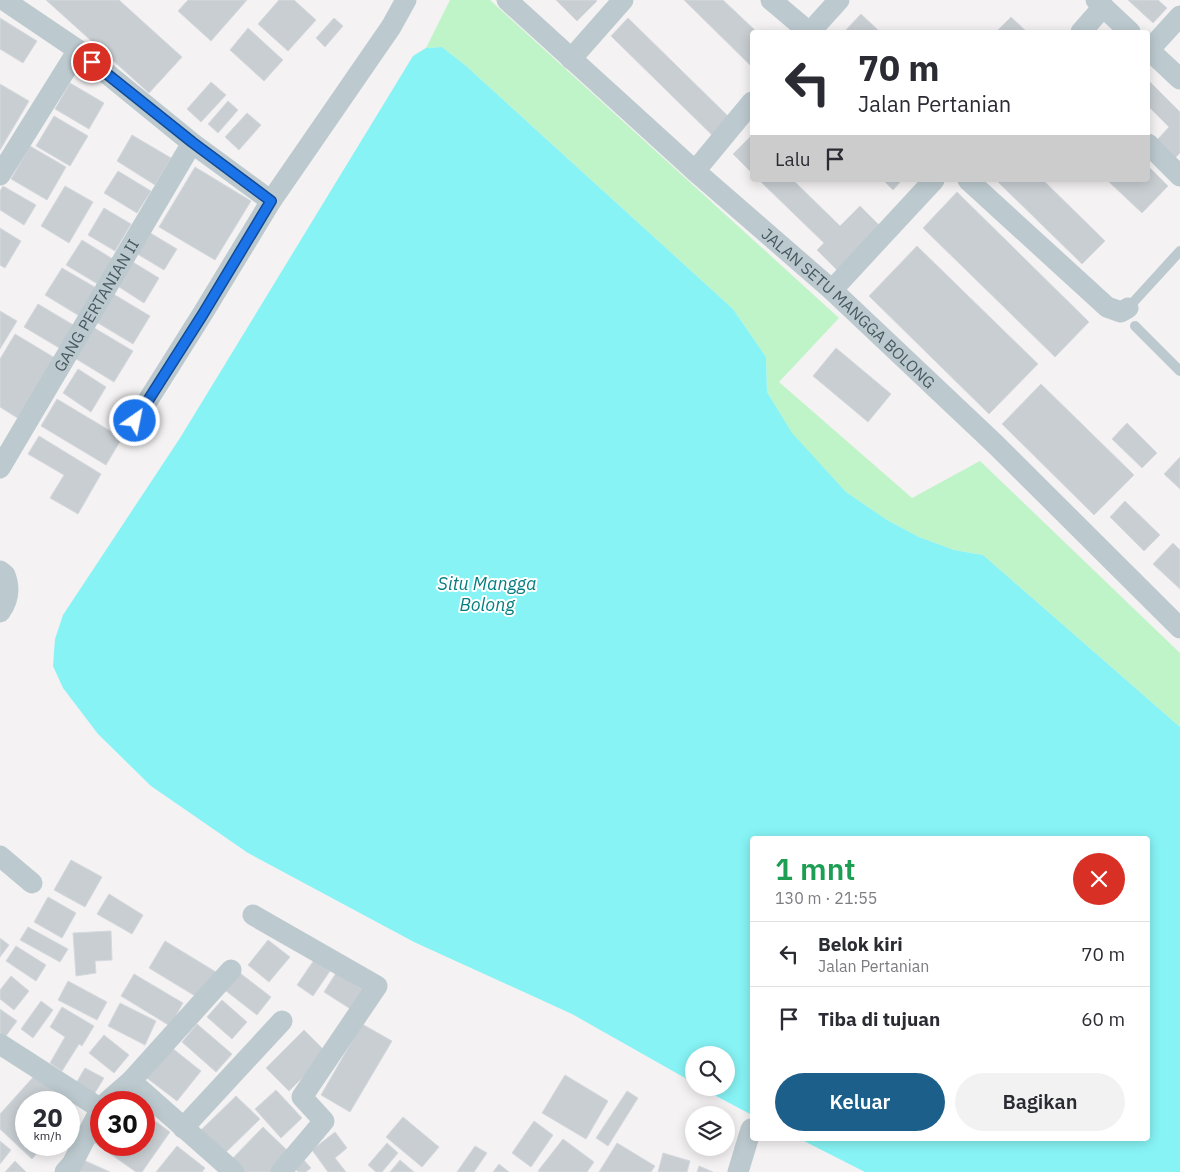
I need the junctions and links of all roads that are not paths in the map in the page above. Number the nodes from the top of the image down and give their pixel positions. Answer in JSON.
{"nodes":[{"id":1,"x":4,"y":0,"type":"edge"},
{"id":2,"x":406,"y":0,"type":"edge"},
{"id":3,"x":507,"y":0,"type":"edge"},
{"id":4,"x":623,"y":0,"type":"edge"},
{"id":5,"x":771,"y":0,"type":"edge"},
{"id":6,"x":838,"y":0,"type":"edge"},
{"id":7,"x":1100,"y":3,"type":"edge"},
{"id":8,"x":1180,"y":16,"type":"edge"},
{"id":9,"x":808,"y":30,"type":"edge"},
{"id":10,"x":812,"y":30,"type":"edge"},
{"id":11,"x":1082,"y":30,"type":"edge"},
{"id":12,"x":1128,"y":30,"type":"edge"},
{"id":13,"x":1150,"y":47,"type":"edge"},
{"id":14,"x":78,"y":50,"type":"junction"},
{"id":15,"x":1150,"y":51,"type":"edge"},
{"id":16,"x":571,"y":59,"type":"junction"},
{"id":17,"x":1180,"y":79,"type":"edge"},
{"id":18,"x":750,"y":104,"type":"edge"},
{"id":19,"x":192,"y":142,"type":"junction"},
{"id":20,"x":1150,"y":146,"type":"edge"},
{"id":21,"x":695,"y":171,"type":"junction"},
{"id":22,"x":0,"y":176,"type":"edge"},
{"id":23,"x":1180,"y":176,"type":"edge"},
{"id":24,"x":932,"y":182,"type":"edge"},
{"id":25,"x":970,"y":182,"type":"edge"},
{"id":26,"x":271,"y":201,"type":"junction"},
{"id":27,"x":1180,"y":252,"type":"edge"},
{"id":28,"x":832,"y":290,"type":"junction"},
{"id":29,"x":1132,"y":317,"type":"junction"},
{"id":30,"x":1180,"y":371,"type":"edge"},
{"id":31,"x":135,"y":421,"type":"dead end"},
{"id":32,"x":0,"y":468,"type":"edge"},
{"id":33,"x":0,"y":572,"type":"edge"},
{"id":34,"x":0,"y":612,"type":"edge"},
{"id":35,"x":1180,"y":628,"type":"edge"},
{"id":36,"x":0,"y":856,"type":"edge"},
{"id":37,"x":32,"y":884,"type":"dead end"},
{"id":38,"x":254,"y":915,"type":"dead end"},
{"id":39,"x":231,"y":970,"type":"dead end"},
{"id":40,"x":282,"y":1021,"type":"dead end"},
{"id":41,"x":0,"y":1044,"type":"edge"},
{"id":42,"x":131,"y":1081,"type":"junction"},
{"id":43,"x":120,"y":1091,"type":"edge"},
{"id":44,"x":90,"y":1101,"type":"edge"},
{"id":45,"x":183,"y":1128,"type":"junction"},
{"id":46,"x":90,"y":1129,"type":"edge"},
{"id":47,"x":750,"y":1132,"type":"edge"},
{"id":48,"x":65,"y":1172,"type":"edge"},
{"id":49,"x":234,"y":1172,"type":"edge"},
{"id":50,"x":281,"y":1172,"type":"edge"},
{"id":51,"x":738,"y":1172,"type":"edge"}],
"edges":[{"from":1,"to":14,"type":"street"},
{"from":2,"to":26,"type":"street"},
{"from":3,"to":16,"type":"street","name":"JALAN SETU MANGGA BOLONG"},
{"from":4,"to":16,"type":"street"},
{"from":5,"to":9,"type":"street"},
{"from":6,"to":10,"type":"street"},
{"from":7,"to":11,"type":"street"},
{"from":7,"to":12,"type":"street"},
{"from":8,"to":13,"type":"street"},
{"from":14,"to":19,"type":"street"},
{"from":14,"to":22,"type":"street"},
{"from":15,"to":17,"type":"street"},
{"from":16,"to":21,"type":"street","name":"JALAN SETU MANGGA BOLONG"},
{"from":18,"to":21,"type":"street"},
{"from":19,"to":26,"type":"street"},
{"from":19,"to":32,"type":"street","name":"GANG PERTANIAN II"},
{"from":20,"to":23,"type":"street"},
{"from":21,"to":28,"type":"street","name":"JALAN SETU MANGGA BOLONG"},
{"from":24,"to":28,"type":"street"},
{"from":25,"to":29,"type":"street"},
{"from":26,"to":31,"type":"street"},
{"from":27,"to":29,"type":"lane"},
{"from":28,"to":35,"type":"street","name":"JALAN SETU MANGGA BOLONG"},
{"from":29,"to":30,"type":"lane"},
{"from":33,"to":34,"type":"street"},
{"from":36,"to":37,"type":"street"},
{"from":38,"to":50,"type":"street"},
{"from":39,"to":42,"type":"street"},
{"from":40,"to":45,"type":"street"},
{"from":41,"to":44,"type":"street"},
{"from":42,"to":43,"type":"street"},
{"from":42,"to":45,"type":"street"},
{"from":45,"to":49,"type":"street"},
{"from":46,"to":48,"type":"street"},
{"from":47,"to":51,"type":"street"}]}
